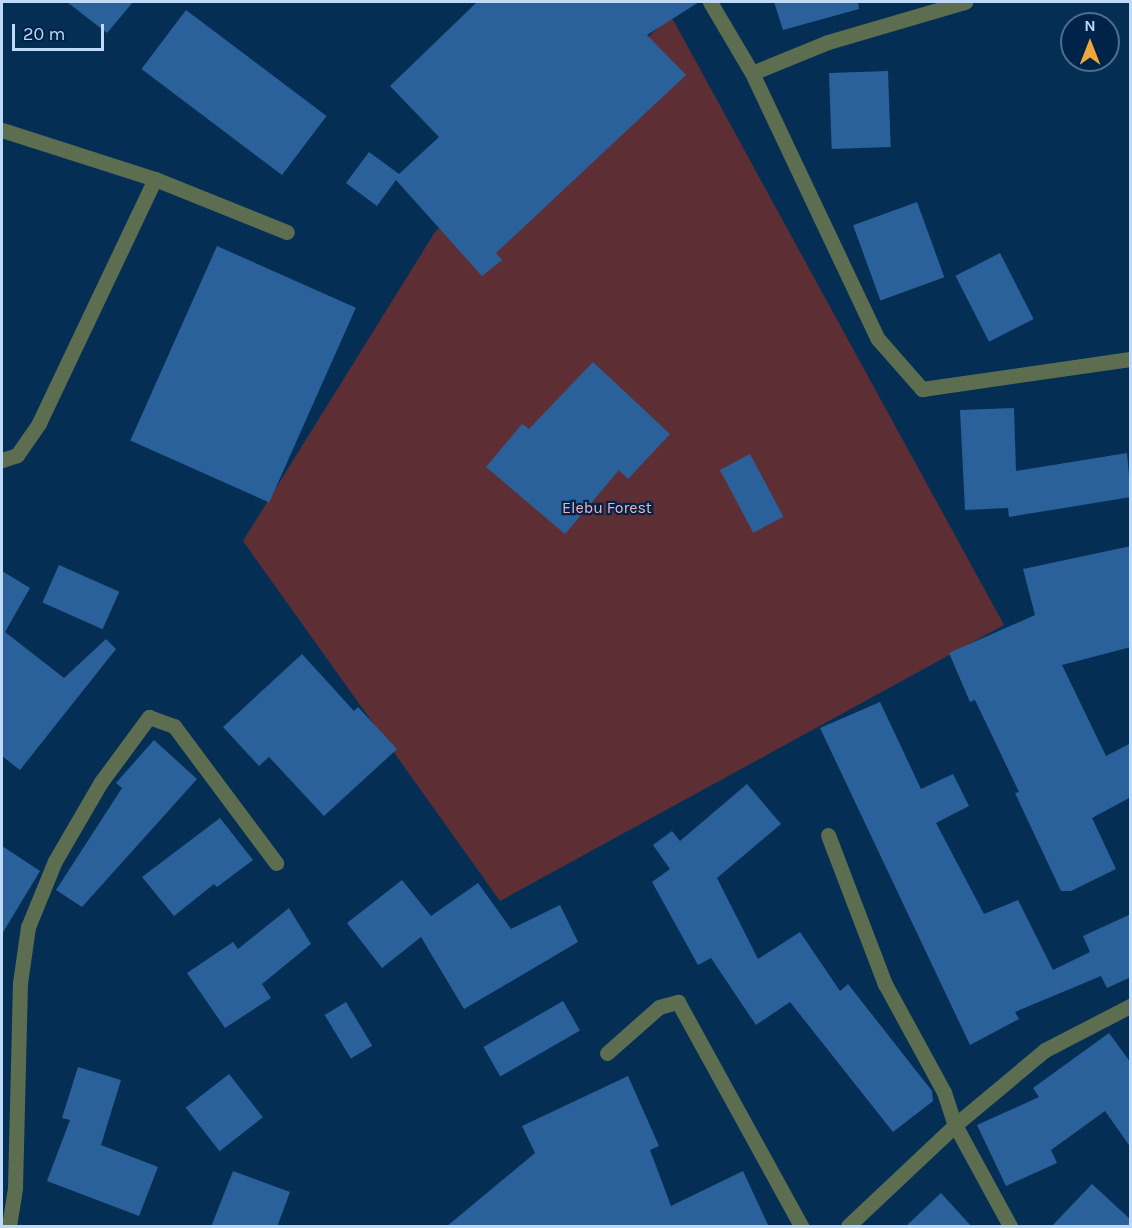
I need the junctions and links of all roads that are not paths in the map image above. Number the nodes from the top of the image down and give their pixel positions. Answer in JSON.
{"nodes":[{"id":1,"x":710,"y":2,"type":"edge"},
{"id":2,"x":965,"y":2,"type":"edge"},
{"id":3,"x":752,"y":73,"type":"junction"},
{"id":4,"x":2,"y":130,"type":"edge"},
{"id":5,"x":155,"y":179,"type":"junction"},
{"id":6,"x":287,"y":232,"type":"dead end"},
{"id":7,"x":1131,"y":359,"type":"edge"},
{"id":8,"x":2,"y":460,"type":"edge"},
{"id":9,"x":828,"y":835,"type":"dead end"},
{"id":10,"x":276,"y":863,"type":"dead end"},
{"id":11,"x":1131,"y":1006,"type":"edge"},
{"id":12,"x":607,"y":1053,"type":"dead end"},
{"id":13,"x":955,"y":1125,"type":"junction"},
{"id":14,"x":9,"y":1227,"type":"edge"},
{"id":15,"x":801,"y":1227,"type":"edge"},
{"id":16,"x":848,"y":1227,"type":"edge"},
{"id":17,"x":1010,"y":1227,"type":"edge"}],
"edges":[{"from":1,"to":3,"type":"street"},
{"from":2,"to":3,"type":"street"},
{"from":3,"to":7,"type":"street"},
{"from":4,"to":5,"type":"street"},
{"from":5,"to":6,"type":"street"},
{"from":5,"to":8,"type":"street"},
{"from":9,"to":13,"type":"street"},
{"from":10,"to":14,"type":"street"},
{"from":11,"to":13,"type":"street"},
{"from":12,"to":15,"type":"street"},
{"from":13,"to":16,"type":"street"},
{"from":13,"to":17,"type":"street"}]}
